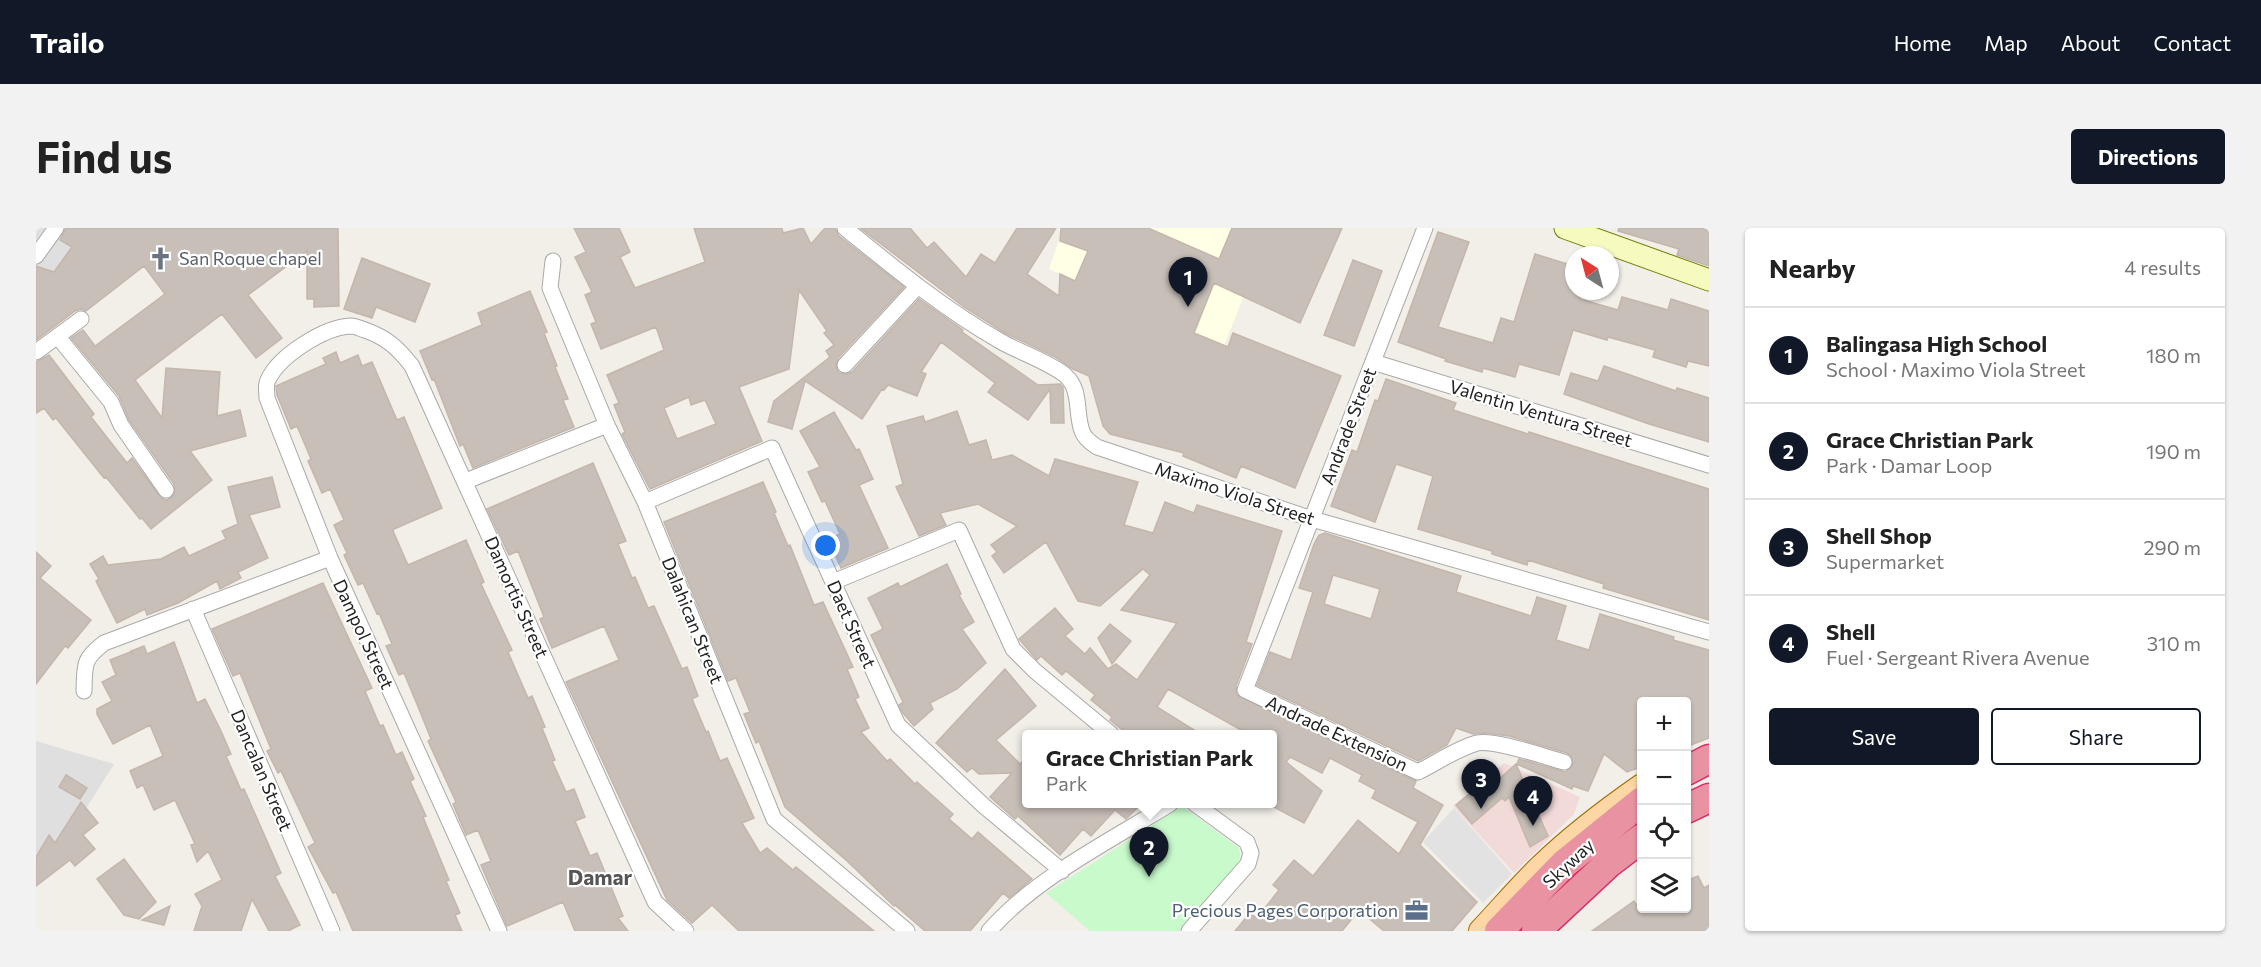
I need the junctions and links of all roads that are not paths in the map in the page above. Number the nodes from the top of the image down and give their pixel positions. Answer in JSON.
{"nodes":[{"id":1,"x":56,"y":228,"type":"edge"},
{"id":2,"x":844,"y":228,"type":"edge"},
{"id":3,"x":1425,"y":228,"type":"edge"},
{"id":4,"x":1565,"y":228,"type":"edge"},
{"id":5,"x":42,"y":237,"type":"edge"},
{"id":6,"x":36,"y":256,"type":"edge"},
{"id":7,"x":553,"y":261,"type":"dead end"},
{"id":8,"x":1709,"y":280,"type":"edge"},
{"id":9,"x":917,"y":287,"type":"junction"},
{"id":10,"x":81,"y":320,"type":"dead end"},
{"id":11,"x":58,"y":337,"type":"junction"},
{"id":12,"x":305,"y":344,"type":"joint"},
{"id":13,"x":36,"y":352,"type":"edge"},
{"id":14,"x":1373,"y":362,"type":"junction"},
{"id":15,"x":845,"y":365,"type":"dead end"},
{"id":16,"x":608,"y":425,"type":"junction"},
{"id":17,"x":1709,"y":465,"type":"edge"},
{"id":18,"x":466,"y":481,"type":"junction"},
{"id":19,"x":166,"y":490,"type":"dead end"},
{"id":20,"x":645,"y":502,"type":"junction"},
{"id":21,"x":1312,"y":519,"type":"junction"},
{"id":22,"x":330,"y":558,"type":"junction"},
{"id":23,"x":833,"y":582,"type":"junction"},
{"id":24,"x":193,"y":609,"type":"junction"},
{"id":25,"x":1709,"y":632,"type":"edge"},
{"id":26,"x":1245,"y":690,"type":"joint"},
{"id":27,"x":84,"y":692,"type":"dead end"},
{"id":28,"x":1105,"y":730,"type":"edge"},
{"id":29,"x":1709,"y":746,"type":"edge"},
{"id":30,"x":1691,"y":755,"type":"edge"},
{"id":31,"x":1709,"y":759,"type":"edge"},
{"id":32,"x":1564,"y":762,"type":"dead end"},
{"id":33,"x":1691,"y":768,"type":"edge"},
{"id":34,"x":1637,"y":789,"type":"edge"},
{"id":35,"x":1709,"y":798,"type":"edge"},
{"id":36,"x":1637,"y":804,"type":"edge"},
{"id":37,"x":1691,"y":807,"type":"edge"},
{"id":38,"x":1164,"y":808,"type":"edge"},
{"id":39,"x":1200,"y":808,"type":"edge"},
{"id":40,"x":1709,"y":811,"type":"edge"},
{"id":41,"x":1691,"y":821,"type":"edge"},
{"id":42,"x":1637,"y":841,"type":"edge"},
{"id":43,"x":1637,"y":854,"type":"edge"},
{"id":44,"x":1062,"y":871,"type":"junction"},
{"id":45,"x":332,"y":931,"type":"edge"},
{"id":46,"x":499,"y":931,"type":"edge"},
{"id":47,"x":686,"y":931,"type":"edge"},
{"id":48,"x":907,"y":931,"type":"edge"},
{"id":49,"x":990,"y":931,"type":"edge"},
{"id":50,"x":1190,"y":931,"type":"edge"},
{"id":51,"x":1481,"y":931,"type":"edge"},
{"id":52,"x":1499,"y":931,"type":"edge"},
{"id":53,"x":1536,"y":931,"type":"edge"},
{"id":54,"x":1550,"y":931,"type":"edge"}],
"edges":[{"from":1,"to":5,"type":"street"},
{"from":2,"to":9,"type":"street","name":"Maximo Viola Street"},
{"from":3,"to":14,"type":"street","name":"Andrade Street"},
{"from":4,"to":8,"type":"street"},
{"from":5,"to":6,"type":"street"},
{"from":7,"to":16,"type":"street","name":"Dalahican Street"},
{"from":9,"to":15,"type":"street"},
{"from":9,"to":21,"type":"street","name":"Maximo Viola Street"},
{"from":10,"to":11,"type":"street"},
{"from":11,"to":13,"type":"street"},
{"from":11,"to":19,"type":"street"},
{"from":12,"to":18,"type":"street","name":"Damortis Street"},
{"from":12,"to":22,"type":"street","name":"Dampol Street"},
{"from":14,"to":17,"type":"street","name":"Valentin Ventura Street"},
{"from":14,"to":21,"type":"street","name":"Andrade Street"},
{"from":16,"to":18,"type":"street"},
{"from":16,"to":20,"type":"street","name":"Dalahican Street"},
{"from":18,"to":47,"type":"street","name":"Damortis Street"},
{"from":20,"to":23,"type":"street","name":"Daet Street"},
{"from":20,"to":48,"type":"street","name":"Dalahican Street"},
{"from":21,"to":25,"type":"street","name":"Maximo Viola Street"},
{"from":21,"to":26,"type":"street","name":"Andrade Street"},
{"from":22,"to":24,"type":"street"},
{"from":22,"to":46,"type":"street","name":"Dampol Street"},
{"from":23,"to":28,"type":"street"},
{"from":23,"to":44,"type":"street","name":"Daet Street"},
{"from":24,"to":27,"type":"street"},
{"from":24,"to":45,"type":"street","name":"Dancalan Street"},
{"from":26,"to":32,"type":"street","name":"Andrade Extension"},
{"from":29,"to":30,"type":"main road"},
{"from":31,"to":33,"type":"highway"},
{"from":34,"to":51,"type":"main road"},
{"from":35,"to":37,"type":"highway"},
{"from":36,"to":52,"type":"highway","name":"Skyway"},
{"from":38,"to":44,"type":"street"},
{"from":39,"to":50,"type":"street"},
{"from":40,"to":41,"type":"main road"},
{"from":42,"to":53,"type":"highway","name":"Skyway"},
{"from":43,"to":54,"type":"main road"},
{"from":44,"to":49,"type":"street"}]}
